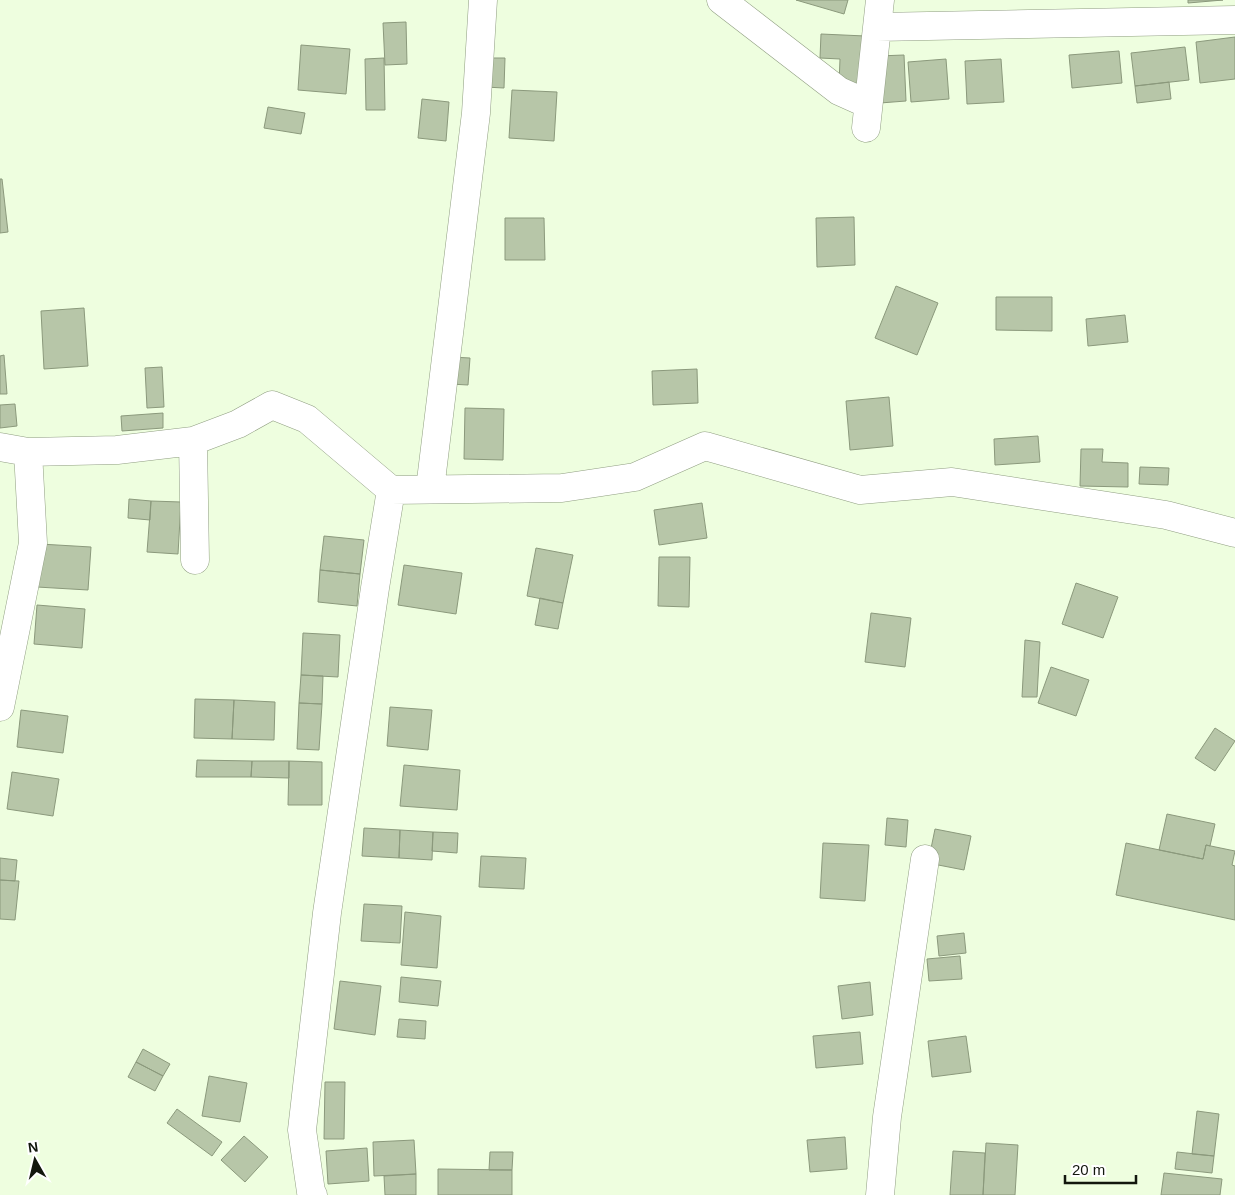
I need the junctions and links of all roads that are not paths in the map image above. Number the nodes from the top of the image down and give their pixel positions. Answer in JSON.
{"nodes":[{"id":1,"x":483,"y":0,"type":"edge"},
{"id":2,"x":721,"y":0,"type":"edge"},
{"id":3,"x":880,"y":0,"type":"edge"},
{"id":4,"x":1235,"y":20,"type":"edge"},
{"id":5,"x":877,"y":27,"type":"junction"},
{"id":6,"x":193,"y":441,"type":"junction"},
{"id":7,"x":0,"y":447,"type":"edge"},
{"id":8,"x":28,"y":452,"type":"junction"},
{"id":9,"x":430,"y":489,"type":"junction"},
{"id":10,"x":391,"y":490,"type":"junction"},
{"id":11,"x":1235,"y":533,"type":"edge"},
{"id":12,"x":195,"y":560,"type":"dead end"},
{"id":13,"x":0,"y":707,"type":"edge"},
{"id":14,"x":925,"y":859,"type":"dead end"},
{"id":15,"x":313,"y":1195,"type":"edge"},
{"id":16,"x":880,"y":1195,"type":"edge"}],
"edges":[{"from":1,"to":9,"type":"street"},
{"from":2,"to":5,"type":"street"},
{"from":3,"to":5,"type":"street"},
{"from":4,"to":5,"type":"street"},
{"from":6,"to":8,"type":"street"},
{"from":6,"to":10,"type":"street"},
{"from":6,"to":12,"type":"street"},
{"from":7,"to":8,"type":"street"},
{"from":8,"to":13,"type":"street"},
{"from":9,"to":10,"type":"street"},
{"from":9,"to":11,"type":"street"},
{"from":10,"to":15,"type":"street"},
{"from":14,"to":16,"type":"street"}]}
